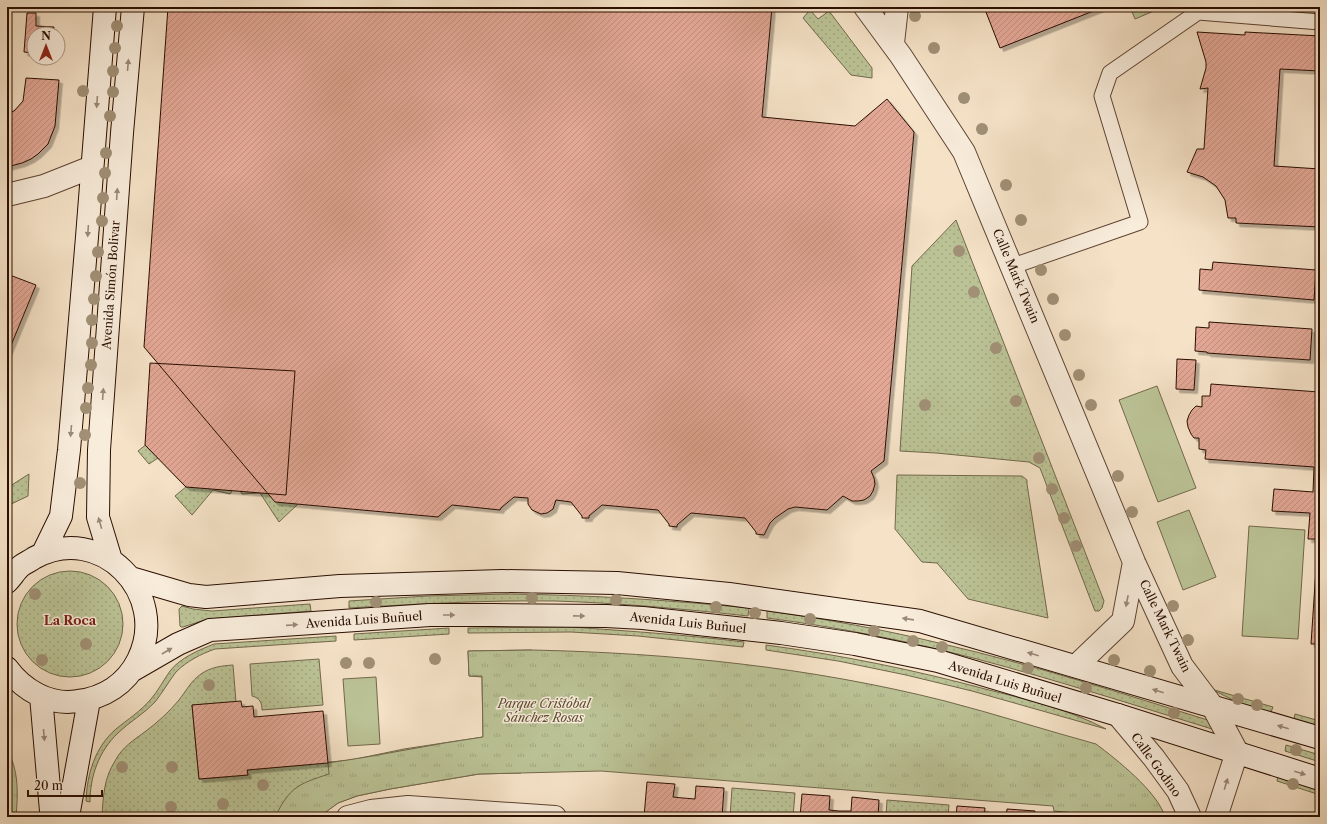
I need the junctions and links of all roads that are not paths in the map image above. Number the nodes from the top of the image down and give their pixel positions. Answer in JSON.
{"nodes":[{"id":1,"x":105,"y":7,"type":"edge"},
{"id":2,"x":133,"y":7,"type":"edge"},
{"id":3,"x":865,"y":7,"type":"edge"},
{"id":4,"x":897,"y":7,"type":"edge"},
{"id":5,"x":1320,"y":22,"type":"edge"},
{"id":6,"x":892,"y":43,"type":"junction"},
{"id":7,"x":92,"y":167,"type":"junction"},
{"id":8,"x":7,"y":195,"type":"edge"},
{"id":9,"x":1013,"y":266,"type":"junction"},
{"id":10,"x":43,"y":553,"type":"junction"},
{"id":11,"x":111,"y":560,"type":"junction"},
{"id":12,"x":1134,"y":562,"type":"junction"},
{"id":13,"x":131,"y":578,"type":"junction"},
{"id":14,"x":7,"y":582,"type":"edge"},
{"id":15,"x":1076,"y":666,"type":"junction"},
{"id":16,"x":7,"y":668,"type":"edge"},
{"id":17,"x":133,"y":670,"type":"junction"},
{"id":18,"x":41,"y":696,"type":"junction"},
{"id":19,"x":89,"y":700,"type":"junction"},
{"id":20,"x":1213,"y":708,"type":"junction"},
{"id":21,"x":1118,"y":715,"type":"junction"},
{"id":22,"x":1320,"y":738,"type":"edge"},
{"id":23,"x":1236,"y":752,"type":"junction"},
{"id":24,"x":1320,"y":780,"type":"edge"},
{"id":25,"x":53,"y":817,"type":"edge"},
{"id":26,"x":66,"y":817,"type":"edge"},
{"id":27,"x":348,"y":817,"type":"edge"},
{"id":28,"x":555,"y":817,"type":"edge"},
{"id":29,"x":1190,"y":817,"type":"edge"},
{"id":30,"x":1216,"y":817,"type":"edge"}],
"edges":[{"from":1,"to":7,"type":"main road","one_way":true},
{"from":11,"to":2,"type":"main road","name":"Avenida Simón Bolivar","one_way":true},
{"from":3,"to":6,"type":"main road","name":"Calle Mark Twain"},
{"from":4,"to":6,"type":"main road"},
{"from":5,"to":9,"type":"lane"},
{"from":6,"to":9,"type":"main road","name":"Calle Mark Twain"},
{"from":7,"to":8,"type":"main road"},
{"from":7,"to":10,"type":"main road","one_way":true},
{"from":9,"to":12,"type":"main road","name":"Calle Mark Twain"},
{"from":10,"to":11,"type":"main road"},
{"from":10,"to":14,"type":"main road"},
{"from":11,"to":13,"type":"main road"},
{"from":12,"to":15,"type":"main road","name":"Calle Mark Twain","one_way":true},
{"from":12,"to":20,"type":"main road","name":"Calle Mark Twain"},
{"from":15,"to":13,"type":"main road","one_way":true},
{"from":13,"to":17,"type":"main road"},
{"from":20,"to":15,"type":"main road","one_way":true},
{"from":16,"to":18,"type":"main road"},
{"from":17,"to":19,"type":"main road"},
{"from":17,"to":21,"type":"main road","name":"Avenida Luis Buñuel","one_way":true},
{"from":18,"to":19,"type":"main road"},
{"from":18,"to":25,"type":"main road","one_way":true},
{"from":19,"to":26,"type":"main road"},
{"from":22,"to":20,"type":"main road","one_way":true},
{"from":20,"to":23,"type":"main road"},
{"from":21,"to":23,"type":"main road","name":"Avenida Luis Buñuel"},
{"from":21,"to":29,"type":"main road","name":"Calle Godino"},
{"from":23,"to":24,"type":"main road","name":"Avenida Luis Buñuel","one_way":true},
{"from":30,"to":23,"type":"main road","one_way":true},
{"from":27,"to":28,"type":"main road"}]}
